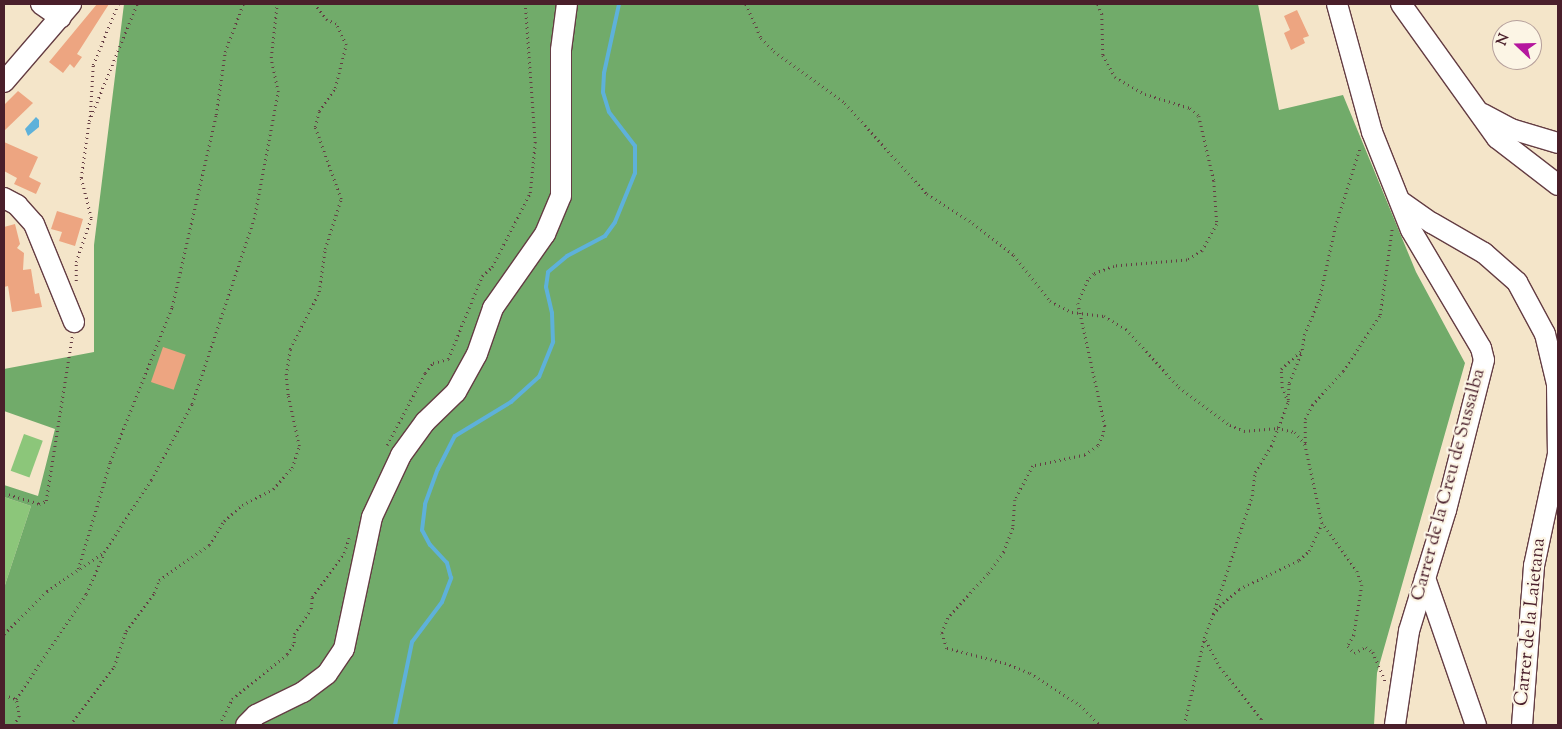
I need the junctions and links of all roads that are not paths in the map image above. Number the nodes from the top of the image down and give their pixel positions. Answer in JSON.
{"nodes":[{"id":1,"x":41,"y":4,"type":"edge"},
{"id":2,"x":567,"y":4,"type":"edge"},
{"id":3,"x":1337,"y":4,"type":"edge"},
{"id":4,"x":1402,"y":4,"type":"edge"},
{"id":5,"x":66,"y":11,"type":"edge"},
{"id":6,"x":4,"y":82,"type":"edge"},
{"id":7,"x":1482,"y":114,"type":"junction"},
{"id":8,"x":1558,"y":143,"type":"edge"},
{"id":9,"x":1558,"y":185,"type":"edge"},
{"id":10,"x":4,"y":198,"type":"edge"},
{"id":11,"x":1400,"y":201,"type":"junction"},
{"id":12,"x":73,"y":329,"type":"road end"},
{"id":13,"x":1425,"y":578,"type":"junction"},
{"id":14,"x":246,"y":725,"type":"edge"},
{"id":15,"x":1394,"y":725,"type":"edge"},
{"id":16,"x":1476,"y":725,"type":"edge"},
{"id":17,"x":1522,"y":725,"type":"edge"}],
"edges":[{"from":1,"to":5,"type":"street"},
{"from":2,"to":14,"type":"street"},
{"from":3,"to":11,"type":"street","name":"Carrer de la Creu de Sussalba"},
{"from":4,"to":7,"type":"street"},
{"from":5,"to":6,"type":"street"},
{"from":7,"to":8,"type":"street"},
{"from":7,"to":9,"type":"street"},
{"from":10,"to":12,"type":"street"},
{"from":11,"to":13,"type":"street","name":"Carrer de la Creu de Sussalba"},
{"from":11,"to":17,"type":"street","name":"Carrer de la Laietana"},
{"from":13,"to":15,"type":"street","name":"Carrer de la Creu de Sussalba"},
{"from":13,"to":16,"type":"street"}]}
